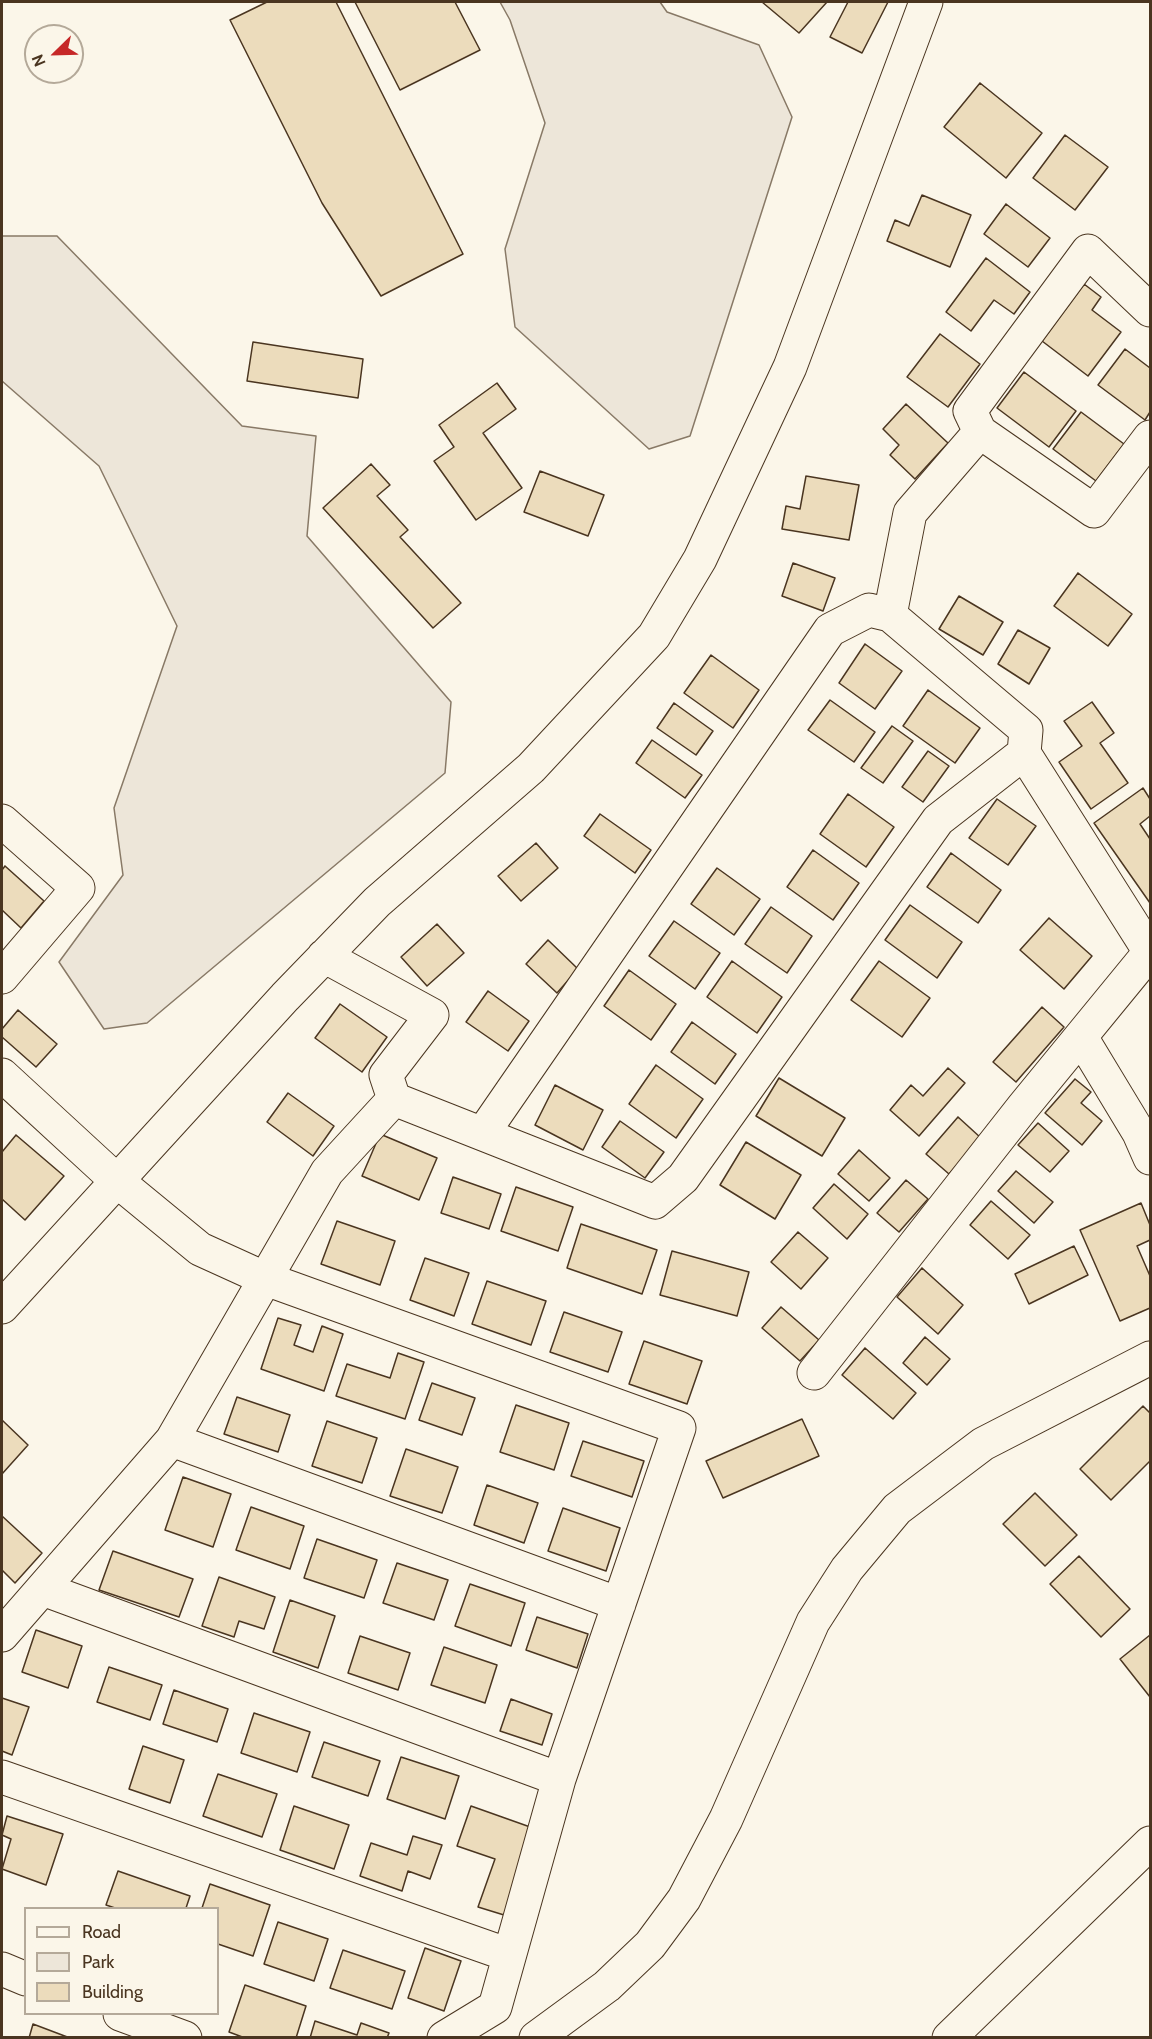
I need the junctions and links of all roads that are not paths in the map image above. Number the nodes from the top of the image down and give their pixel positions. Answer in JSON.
{"nodes":[{"id":1,"x":926,"y":2,"type":"edge"},
{"id":2,"x":1150,"y":310,"type":"edge"},
{"id":3,"x":980,"y":432,"type":"junction"},
{"id":4,"x":1150,"y":437,"type":"edge"},
{"id":5,"x":890,"y":615,"type":"junction"},
{"id":6,"x":1024,"y":753,"type":"junction"},
{"id":7,"x":2,"y":821,"type":"edge"},
{"id":8,"x":1150,"y":952,"type":"edge"},
{"id":9,"x":324,"y":956,"type":"junction"},
{"id":10,"x":2,"y":977,"type":"edge"},
{"id":11,"x":1081,"y":1037,"type":"junction"},
{"id":12,"x":2,"y":1075,"type":"edge"},
{"id":13,"x":394,"y":1099,"type":"junction"},
{"id":14,"x":483,"y":1133,"type":"junction"},
{"id":15,"x":1150,"y":1158,"type":"edge"},
{"id":16,"x":116,"y":1180,"type":"junction"},
{"id":17,"x":267,"y":1280,"type":"junction"},
{"id":18,"x":2,"y":1307,"type":"edge"},
{"id":19,"x":1150,"y":1358,"type":"edge"},
{"id":20,"x":814,"y":1372,"type":"dead end"},
{"id":21,"x":172,"y":1440,"type":"junction"},
{"id":22,"x":43,"y":1589,"type":"junction"},
{"id":23,"x":619,"y":1604,"type":"junction"},
{"id":24,"x":2,"y":1635,"type":"edge"},
{"id":25,"x":2,"y":1777,"type":"edge"},
{"id":26,"x":559,"y":1779,"type":"junction"},
{"id":27,"x":1150,"y":1843,"type":"edge"},
{"id":28,"x":509,"y":1955,"type":"junction"},
{"id":29,"x":2,"y":1969,"type":"edge"},
{"id":30,"x":24,"y":1978,"type":"edge"},
{"id":31,"x":125,"y":2015,"type":"edge"},
{"id":32,"x":185,"y":2037,"type":"edge"},
{"id":33,"x":444,"y":2037,"type":"edge"},
{"id":34,"x":536,"y":2037,"type":"edge"},
{"id":35,"x":949,"y":2037,"type":"edge"}],
"edges":[{"from":1,"to":9,"type":"street"},
{"from":2,"to":3,"type":"street"},
{"from":3,"to":4,"type":"street"},
{"from":3,"to":5,"type":"street"},
{"from":5,"to":6,"type":"street"},
{"from":5,"to":14,"type":"street"},
{"from":6,"to":8,"type":"street"},
{"from":6,"to":14,"type":"street"},
{"from":7,"to":10,"type":"street"},
{"from":8,"to":11,"type":"street"},
{"from":9,"to":13,"type":"street"},
{"from":9,"to":16,"type":"street"},
{"from":11,"to":15,"type":"street"},
{"from":11,"to":20,"type":"street"},
{"from":12,"to":16,"type":"street"},
{"from":13,"to":14,"type":"street"},
{"from":13,"to":17,"type":"street"},
{"from":16,"to":17,"type":"street"},
{"from":16,"to":18,"type":"street"},
{"from":17,"to":21,"type":"street"},
{"from":17,"to":23,"type":"street"},
{"from":19,"to":34,"type":"street"},
{"from":21,"to":22,"type":"street"},
{"from":21,"to":23,"type":"street"},
{"from":22,"to":24,"type":"street"},
{"from":22,"to":26,"type":"street"},
{"from":23,"to":26,"type":"street"},
{"from":25,"to":28,"type":"street"},
{"from":26,"to":28,"type":"street"},
{"from":27,"to":35,"type":"street"},
{"from":28,"to":33,"type":"street"},
{"from":29,"to":30,"type":"street"},
{"from":31,"to":32,"type":"street"}]}
